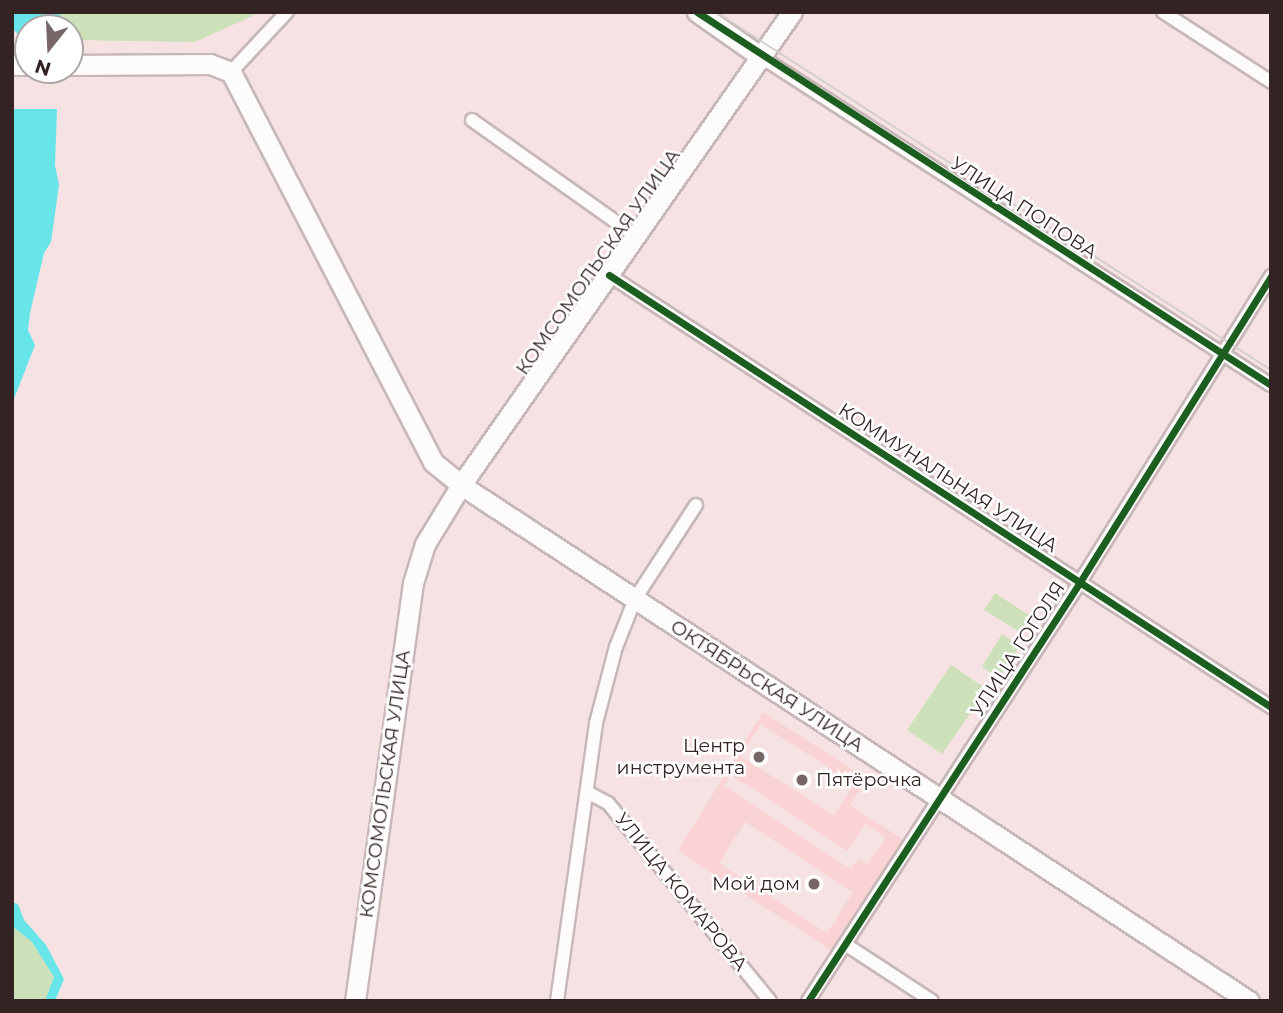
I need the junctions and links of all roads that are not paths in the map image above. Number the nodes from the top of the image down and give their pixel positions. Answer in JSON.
{"nodes":[{"id":1,"x":286,"y":12,"type":"edge"},
{"id":2,"x":697,"y":12,"type":"edge"},
{"id":3,"x":792,"y":12,"type":"edge"},
{"id":4,"x":1163,"y":12,"type":"edge"},
{"id":5,"x":761,"y":57,"type":"junction"},
{"id":6,"x":84,"y":65,"type":"edge"},
{"id":7,"x":231,"y":72,"type":"junction"},
{"id":8,"x":1271,"y":82,"type":"edge"},
{"id":9,"x":472,"y":120,"type":"dead end"},
{"id":10,"x":636,"y":236,"type":"junction"},
{"id":11,"x":609,"y":275,"type":"junction"},
{"id":12,"x":1271,"y":276,"type":"edge"},
{"id":13,"x":1223,"y":354,"type":"junction"},
{"id":14,"x":1271,"y":385,"type":"edge"},
{"id":15,"x":461,"y":485,"type":"junction"},
{"id":16,"x":696,"y":505,"type":"dead end"},
{"id":17,"x":1080,"y":582,"type":"junction"},
{"id":18,"x":635,"y":599,"type":"junction"},
{"id":19,"x":1271,"y":707,"type":"edge"},
{"id":20,"x":587,"y":792,"type":"junction"},
{"id":21,"x":940,"y":798,"type":"junction"},
{"id":22,"x":845,"y":944,"type":"junction"},
{"id":23,"x":355,"y":1001,"type":"edge"},
{"id":24,"x":557,"y":1001,"type":"edge"},
{"id":25,"x":770,"y":1001,"type":"edge"},
{"id":26,"x":808,"y":1001,"type":"edge"},
{"id":27,"x":932,"y":1001,"type":"edge"},
{"id":28,"x":1249,"y":1001,"type":"edge"}],
"edges":[{"from":1,"to":7,"type":"street"},
{"from":2,"to":5,"type":"main road"},
{"from":3,"to":5,"type":"main road","name":"КОМСОМОЛЬСКАЯ УЛИЦА"},
{"from":4,"to":8,"type":"street"},
{"from":5,"to":10,"type":"main road","name":"КОМСОМОЛЬСКАЯ УЛИЦА"},
{"from":5,"to":13,"type":"street","name":"УЛИЦА ПОПОВА"},
{"from":6,"to":7,"type":"main road"},
{"from":7,"to":15,"type":"main road","name":"ОКТЯБРЬСКАЯ УЛИЦА"},
{"from":9,"to":10,"type":"street"},
{"from":10,"to":11,"type":"main road","name":"КОМСОМОЛЬСКАЯ УЛИЦА"},
{"from":11,"to":15,"type":"main road","name":"КОМСОМОЛЬСКАЯ УЛИЦА"},
{"from":11,"to":17,"type":"street","name":"КОММУНАЛЬНАЯ УЛИЦА"},
{"from":12,"to":13,"type":"street","name":"УЛИЦА ГОГОЛЯ"},
{"from":13,"to":14,"type":"street","name":"УЛИЦА ПОПОВА"},
{"from":13,"to":17,"type":"street","name":"УЛИЦА ГОГОЛЯ"},
{"from":15,"to":18,"type":"main road","name":"ОКТЯБРЬСКАЯ УЛИЦА"},
{"from":15,"to":23,"type":"main road","name":"КОМСОМОЛЬСКАЯ УЛИЦА"},
{"from":16,"to":18,"type":"street"},
{"from":17,"to":19,"type":"street","name":"КОММУНАЛЬНАЯ УЛИЦА"},
{"from":17,"to":21,"type":"street","name":"УЛИЦА ГОГОЛЯ"},
{"from":18,"to":20,"type":"street"},
{"from":18,"to":21,"type":"main road","name":"ОКТЯБРЬСКАЯ УЛИЦА"},
{"from":20,"to":24,"type":"street","name":"УЛИЦА КОМАРОВА"},
{"from":20,"to":25,"type":"street","name":"УЛИЦА КОМАРОВА"},
{"from":21,"to":22,"type":"street","name":"УЛИЦА ГОГОЛЯ"},
{"from":21,"to":28,"type":"main road","name":"ОКТЯБРЬСКАЯ УЛИЦА"},
{"from":22,"to":26,"type":"street","name":"УЛИЦА ГОГОЛЯ"},
{"from":22,"to":27,"type":"street"}]}
